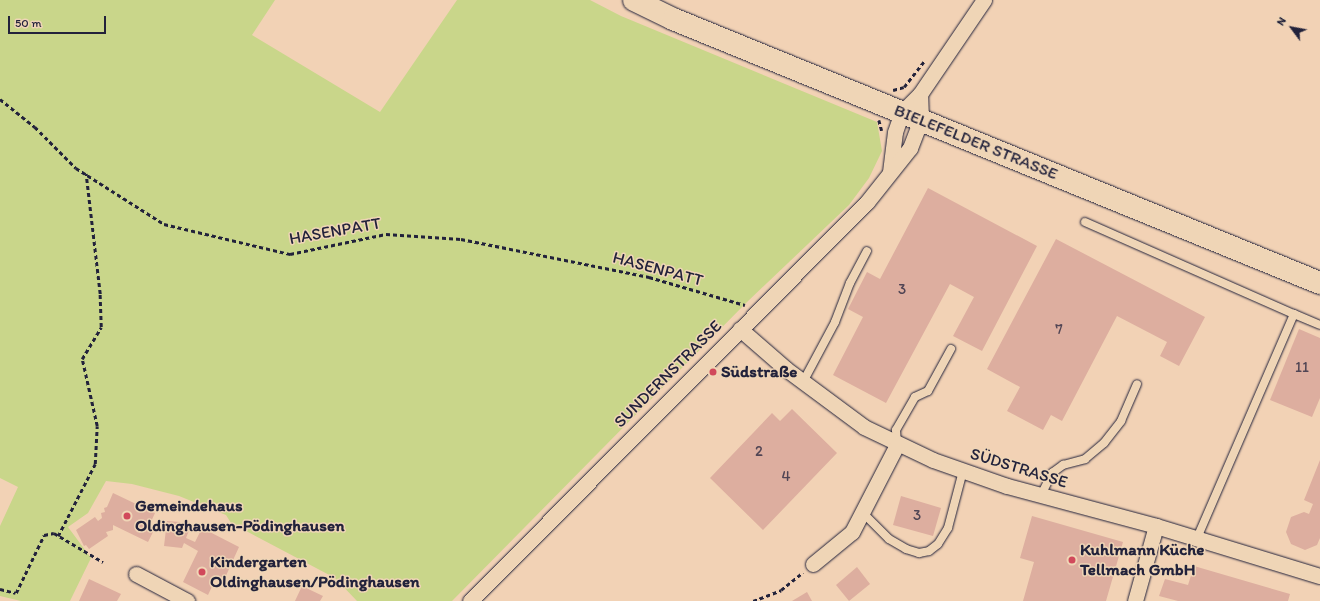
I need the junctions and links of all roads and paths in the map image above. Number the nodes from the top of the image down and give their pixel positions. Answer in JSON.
{"nodes":[{"id":1,"x":634,"y":0,"type":"edge"},
{"id":2,"x":984,"y":0,"type":"edge"},
{"id":3,"x":927,"y":57,"type":"dead end"},
{"id":4,"x":0,"y":99,"type":"edge"},
{"id":5,"x":903,"y":113,"type":"junction"},
{"id":6,"x":883,"y":134,"type":"dead end"},
{"id":7,"x":890,"y":172,"type":"junction"},
{"id":8,"x":86,"y":174,"type":"junction"},
{"id":9,"x":1084,"y":222,"type":"dead end"},
{"id":10,"x":867,"y":251,"type":"dead end"},
{"id":11,"x":1320,"y":283,"type":"edge"},
{"id":12,"x":758,"y":312,"type":"junction"},
{"id":13,"x":1294,"y":314,"type":"junction"},
{"id":14,"x":1320,"y":325,"type":"edge"},
{"id":15,"x":740,"y":329,"type":"junction"},
{"id":16,"x":951,"y":349,"type":"dead end"},
{"id":17,"x":803,"y":382,"type":"junction"},
{"id":18,"x":1137,"y":384,"type":"dead end"},
{"id":19,"x":897,"y":445,"type":"junction"},
{"id":20,"x":963,"y":471,"type":"junction"},
{"id":21,"x":1041,"y":495,"type":"junction"},
{"id":22,"x":862,"y":512,"type":"junction"},
{"id":23,"x":1156,"y":526,"type":"junction"},
{"id":24,"x":58,"y":536,"type":"junction"},
{"id":25,"x":1197,"y":538,"type":"junction"},
{"id":26,"x":103,"y":562,"type":"dead end"},
{"id":27,"x":813,"y":564,"type":"joint"},
{"id":28,"x":136,"y":574,"type":"dead end"},
{"id":29,"x":1320,"y":576,"type":"edge"},
{"id":30,"x":0,"y":589,"type":"edge"},
{"id":31,"x":187,"y":601,"type":"edge"},
{"id":32,"x":470,"y":601,"type":"edge"},
{"id":33,"x":753,"y":601,"type":"edge"},
{"id":34,"x":1135,"y":601,"type":"edge"}],
"edges":[{"from":1,"to":5,"type":"main road","name":"BIELEFELDER STRASSE"},
{"from":2,"to":5,"type":"street"},
{"from":3,"to":5,"type":"path"},
{"from":4,"to":8,"type":"path","name":"HASENPATT"},
{"from":5,"to":6,"type":"path"},
{"from":5,"to":7,"type":"street"},
{"from":5,"to":7,"type":"street","name":"SUNDERNSTRASSE"},
{"from":5,"to":11,"type":"main road","name":"BIELEFELDER STRASSE"},
{"from":7,"to":12,"type":"street","name":"SUNDERNSTRASSE"},
{"from":8,"to":12,"type":"path","name":"HASENPATT"},
{"from":8,"to":24,"type":"path"},
{"from":9,"to":13,"type":"lane"},
{"from":10,"to":17,"type":"lane"},
{"from":12,"to":15,"type":"street","name":"SUNDERNSTRASSE"},
{"from":13,"to":14,"type":"lane"},
{"from":13,"to":25,"type":"lane"},
{"from":15,"to":17,"type":"street","name":"SÜDSTRASSE"},
{"from":15,"to":32,"type":"street","name":"SUNDERNSTRASSE"},
{"from":16,"to":19,"type":"lane"},
{"from":17,"to":19,"type":"street","name":"SÜDSTRASSE"},
{"from":18,"to":21,"type":"lane"},
{"from":19,"to":20,"type":"street","name":"SÜDSTRASSE"},
{"from":19,"to":22,"type":"street"},
{"from":20,"to":21,"type":"street","name":"SÜDSTRASSE"},
{"from":20,"to":22,"type":"lane"},
{"from":21,"to":23,"type":"street","name":"SÜDSTRASSE"},
{"from":22,"to":27,"type":"street"},
{"from":23,"to":25,"type":"street","name":"SÜDSTRASSE"},
{"from":23,"to":34,"type":"street"},
{"from":24,"to":26,"type":"path"},
{"from":24,"to":30,"type":"path"},
{"from":25,"to":29,"type":"street","name":"SÜDSTRASSE"},
{"from":27,"to":33,"type":"path"},
{"from":28,"to":31,"type":"street"}]}
